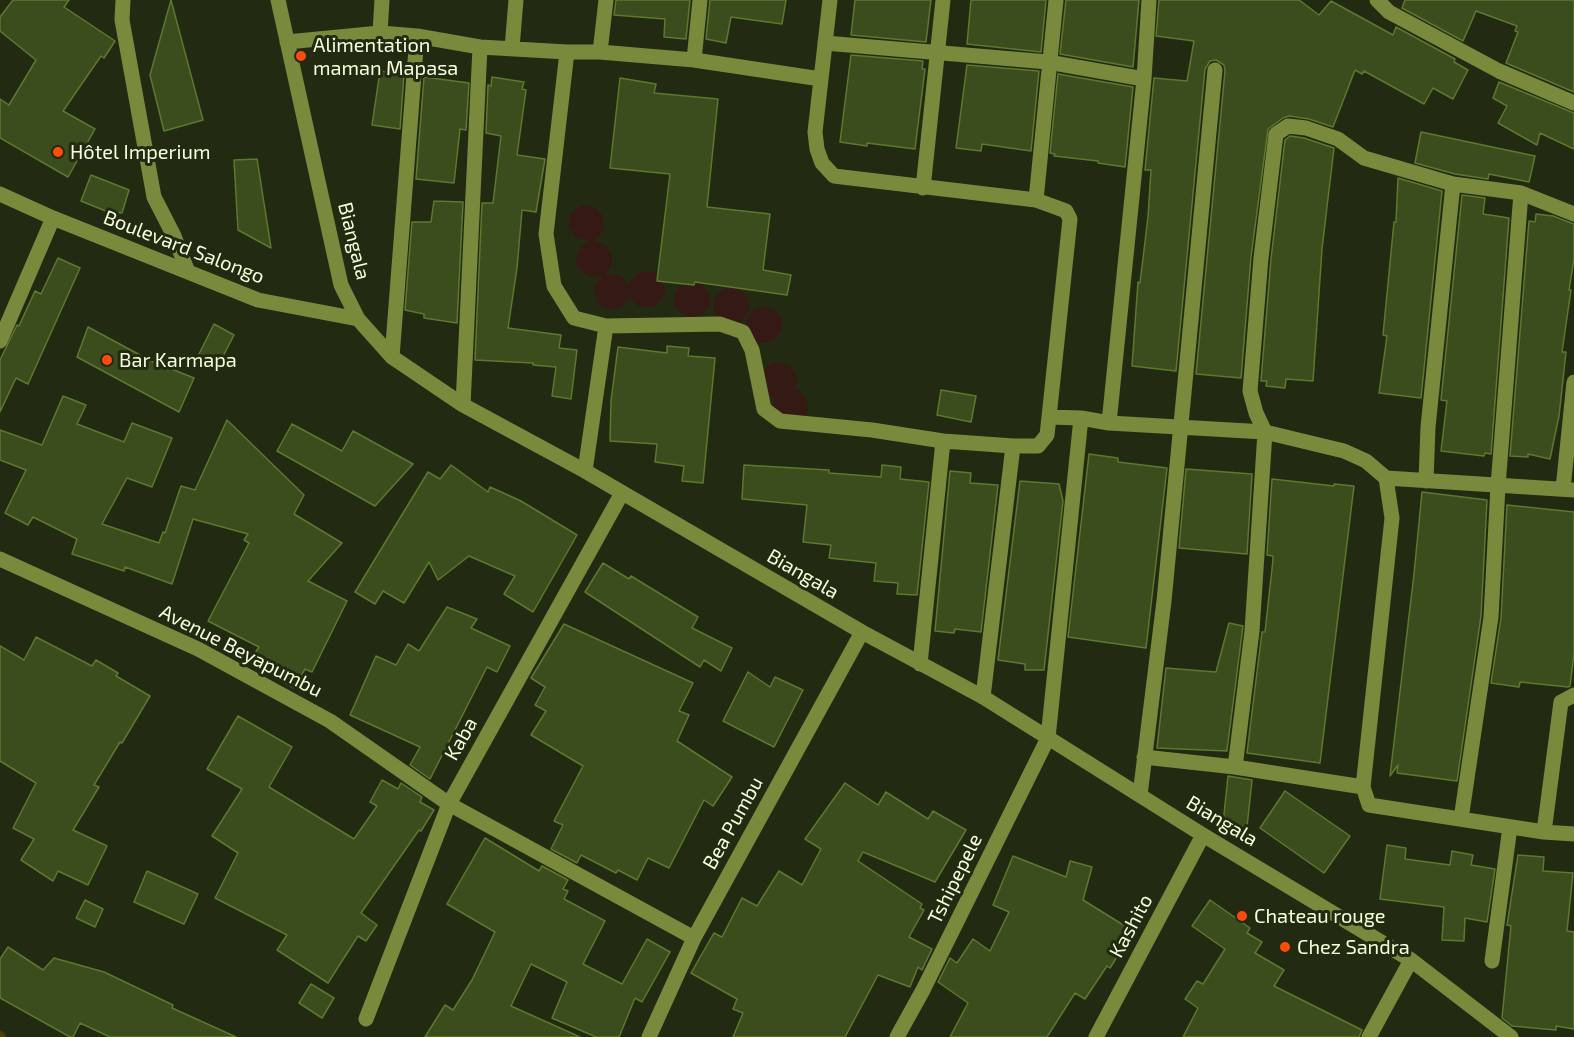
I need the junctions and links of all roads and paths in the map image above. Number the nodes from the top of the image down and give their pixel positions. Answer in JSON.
{"nodes":[{"id":1,"x":123,"y":0,"type":"edge"},
{"id":2,"x":279,"y":0,"type":"edge"},
{"id":3,"x":382,"y":0,"type":"edge"},
{"id":4,"x":516,"y":0,"type":"edge"},
{"id":5,"x":606,"y":0,"type":"edge"},
{"id":6,"x":700,"y":0,"type":"edge"},
{"id":7,"x":830,"y":0,"type":"edge"},
{"id":8,"x":943,"y":0,"type":"edge"},
{"id":9,"x":1056,"y":0,"type":"edge"},
{"id":10,"x":1149,"y":0,"type":"edge"},
{"id":11,"x":1377,"y":0,"type":"edge"},
{"id":12,"x":1390,"y":6,"type":"edge"},
{"id":13,"x":380,"y":33,"type":"junction"},
{"id":14,"x":417,"y":36,"type":"junction"},
{"id":15,"x":287,"y":42,"type":"junction"},
{"id":16,"x":825,"y":44,"type":"junction"},
{"id":17,"x":480,"y":46,"type":"junction"},
{"id":18,"x":512,"y":48,"type":"junction"},
{"id":19,"x":567,"y":52,"type":"junction"},
{"id":20,"x":600,"y":52,"type":"junction"},
{"id":21,"x":939,"y":52,"type":"junction"},
{"id":22,"x":694,"y":60,"type":"junction"},
{"id":23,"x":1048,"y":62,"type":"junction"},
{"id":24,"x":1215,"y":70,"type":"dead end"},
{"id":25,"x":821,"y":79,"type":"junction"},
{"id":26,"x":1144,"y":79,"type":"junction"},
{"id":27,"x":1574,"y":103,"type":"edge"},
{"id":28,"x":1453,"y":184,"type":"junction"},
{"id":29,"x":923,"y":188,"type":"junction"},
{"id":30,"x":1521,"y":193,"type":"junction"},
{"id":31,"x":0,"y":194,"type":"edge"},
{"id":32,"x":1036,"y":200,"type":"junction"},
{"id":33,"x":1574,"y":214,"type":"edge"},
{"id":34,"x":53,"y":218,"type":"junction"},
{"id":35,"x":188,"y":272,"type":"junction"},
{"id":36,"x":358,"y":319,"type":"junction"},
{"id":37,"x":606,"y":326,"type":"junction"},
{"id":38,"x":0,"y":341,"type":"edge"},
{"id":39,"x":392,"y":357,"type":"junction"},
{"id":40,"x":1574,"y":382,"type":"edge"},
{"id":41,"x":463,"y":405,"type":"junction"},
{"id":42,"x":1049,"y":417,"type":"junction"},
{"id":43,"x":1081,"y":418,"type":"junction"},
{"id":44,"x":1109,"y":423,"type":"junction"},
{"id":45,"x":1179,"y":426,"type":"junction"},
{"id":46,"x":1264,"y":432,"type":"junction"},
{"id":47,"x":943,"y":441,"type":"junction"},
{"id":48,"x":1013,"y":446,"type":"junction"},
{"id":49,"x":585,"y":471,"type":"junction"},
{"id":50,"x":1386,"y":478,"type":"junction"},
{"id":51,"x":1426,"y":481,"type":"junction"},
{"id":52,"x":1498,"y":486,"type":"junction"},
{"id":53,"x":1569,"y":489,"type":"edge"},
{"id":54,"x":622,"y":493,"type":"junction"},
{"id":55,"x":0,"y":559,"type":"edge"},
{"id":56,"x":862,"y":632,"type":"junction"},
{"id":57,"x":920,"y":664,"type":"junction"},
{"id":58,"x":1574,"y":695,"type":"edge"},
{"id":59,"x":983,"y":697,"type":"junction"},
{"id":60,"x":1048,"y":738,"type":"junction"},
{"id":61,"x":1144,"y":757,"type":"junction"},
{"id":62,"x":1235,"y":767,"type":"junction"},
{"id":63,"x":1363,"y":787,"type":"junction"},
{"id":64,"x":1140,"y":795,"type":"junction"},
{"id":65,"x":449,"y":804,"type":"junction"},
{"id":66,"x":1461,"y":819,"type":"junction"},
{"id":67,"x":1510,"y":827,"type":"junction"},
{"id":68,"x":1544,"y":832,"type":"junction"},
{"id":69,"x":1574,"y":834,"type":"edge"},
{"id":70,"x":1203,"y":835,"type":"junction"},
{"id":71,"x":694,"y":938,"type":"junction"},
{"id":72,"x":1411,"y":960,"type":"junction"},
{"id":73,"x":1492,"y":961,"type":"dead end"},
{"id":74,"x":366,"y":1019,"type":"dead end"},
{"id":75,"x":649,"y":1037,"type":"edge"},
{"id":76,"x":897,"y":1037,"type":"edge"},
{"id":77,"x":1096,"y":1037,"type":"edge"},
{"id":78,"x":1368,"y":1037,"type":"edge"},
{"id":79,"x":1511,"y":1037,"type":"edge"}],
"edges":[{"from":1,"to":35,"type":"street"},
{"from":2,"to":15,"type":"street","name":"Biangala"},
{"from":3,"to":13,"type":"street"},
{"from":4,"to":18,"type":"street"},
{"from":5,"to":20,"type":"street"},
{"from":6,"to":22,"type":"street"},
{"from":7,"to":16,"type":"street"},
{"from":8,"to":21,"type":"street"},
{"from":9,"to":23,"type":"street"},
{"from":10,"to":26,"type":"street"},
{"from":11,"to":12,"type":"street"},
{"from":12,"to":27,"type":"street"},
{"from":13,"to":14,"type":"street"},
{"from":13,"to":15,"type":"street"},
{"from":14,"to":17,"type":"street"},
{"from":14,"to":39,"type":"street"},
{"from":15,"to":36,"type":"street","name":"Biangala"},
{"from":16,"to":21,"type":"street"},
{"from":16,"to":25,"type":"street"},
{"from":17,"to":18,"type":"street"},
{"from":17,"to":41,"type":"street"},
{"from":18,"to":19,"type":"street"},
{"from":19,"to":20,"type":"street"},
{"from":19,"to":37,"type":"street"},
{"from":20,"to":22,"type":"street"},
{"from":21,"to":23,"type":"street"},
{"from":21,"to":29,"type":"street"},
{"from":22,"to":25,"type":"street"},
{"from":23,"to":26,"type":"street"},
{"from":23,"to":32,"type":"street"},
{"from":24,"to":45,"type":"street"},
{"from":25,"to":29,"type":"street"},
{"from":26,"to":44,"type":"street"},
{"from":28,"to":30,"type":"street"},
{"from":28,"to":46,"type":"street"},
{"from":28,"to":51,"type":"street"},
{"from":29,"to":32,"type":"street"},
{"from":30,"to":33,"type":"street"},
{"from":30,"to":52,"type":"street"},
{"from":31,"to":34,"type":"street","name":"Boulevard Salongo"},
{"from":32,"to":42,"type":"street"},
{"from":34,"to":35,"type":"street","name":"Boulevard Salongo"},
{"from":34,"to":38,"type":"street"},
{"from":35,"to":36,"type":"street","name":"Boulevard Salongo"},
{"from":36,"to":39,"type":"street","name":"Biangala"},
{"from":37,"to":47,"type":"street"},
{"from":37,"to":49,"type":"street"},
{"from":39,"to":41,"type":"street","name":"Biangala"},
{"from":40,"to":53,"type":"street"},
{"from":41,"to":49,"type":"street","name":"Biangala"},
{"from":42,"to":43,"type":"street"},
{"from":42,"to":48,"type":"street"},
{"from":43,"to":44,"type":"street"},
{"from":43,"to":60,"type":"street"},
{"from":44,"to":45,"type":"street"},
{"from":45,"to":46,"type":"street"},
{"from":45,"to":61,"type":"street"},
{"from":46,"to":50,"type":"street"},
{"from":46,"to":62,"type":"street"},
{"from":47,"to":48,"type":"street"},
{"from":47,"to":57,"type":"street"},
{"from":48,"to":59,"type":"street"},
{"from":49,"to":54,"type":"street","name":"Biangala"},
{"from":50,"to":51,"type":"street"},
{"from":50,"to":63,"type":"street"},
{"from":51,"to":52,"type":"street"},
{"from":52,"to":53,"type":"street"},
{"from":52,"to":66,"type":"street"},
{"from":54,"to":56,"type":"street","name":"Biangala"},
{"from":54,"to":65,"type":"street","name":"Kaba"},
{"from":55,"to":65,"type":"street","name":"Avenue Beyapumbu"},
{"from":56,"to":57,"type":"street","name":"Biangala"},
{"from":56,"to":71,"type":"street","name":"Bea Pumbu"},
{"from":57,"to":59,"type":"street","name":"Biangala"},
{"from":58,"to":68,"type":"street"},
{"from":59,"to":60,"type":"street","name":"Biangala"},
{"from":60,"to":64,"type":"street","name":"Biangala"},
{"from":60,"to":76,"type":"street","name":"Tshipepele"},
{"from":61,"to":62,"type":"street"},
{"from":61,"to":64,"type":"street"},
{"from":62,"to":63,"type":"street"},
{"from":63,"to":66,"type":"street"},
{"from":64,"to":70,"type":"street","name":"Biangala"},
{"from":65,"to":71,"type":"street","name":"Avenue Beyapumbu"},
{"from":65,"to":74,"type":"street","name":"Kaba"},
{"from":66,"to":67,"type":"street"},
{"from":67,"to":68,"type":"street"},
{"from":67,"to":73,"type":"street"},
{"from":68,"to":69,"type":"street"},
{"from":70,"to":72,"type":"street","name":"Biangala"},
{"from":70,"to":77,"type":"street","name":"Kashito"},
{"from":71,"to":75,"type":"street","name":"Bea Pumbu"},
{"from":72,"to":78,"type":"street"},
{"from":72,"to":79,"type":"street","name":"Biangala"}]}
